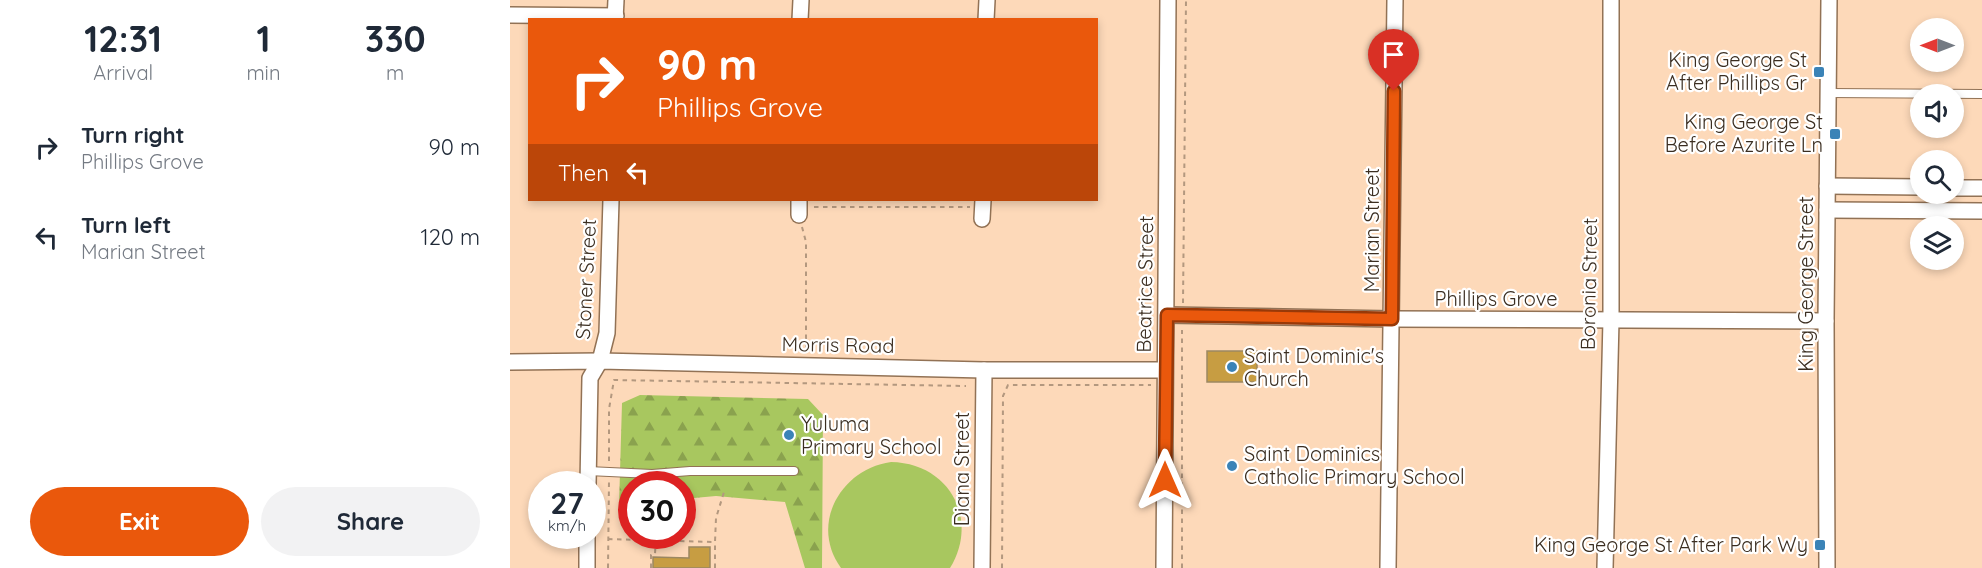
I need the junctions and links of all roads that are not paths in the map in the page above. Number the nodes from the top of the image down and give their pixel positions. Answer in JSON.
{"nodes":[{"id":1,"x":801,"y":0,"type":"edge"},
{"id":2,"x":987,"y":0,"type":"edge"},
{"id":3,"x":1168,"y":0,"type":"edge"},
{"id":4,"x":1395,"y":0,"type":"edge"},
{"id":5,"x":1611,"y":0,"type":"edge"},
{"id":6,"x":1829,"y":0,"type":"edge"},
{"id":7,"x":616,"y":12,"type":"edge"},
{"id":8,"x":510,"y":15,"type":"edge"},
{"id":9,"x":800,"y":18,"type":"edge"},
{"id":10,"x":986,"y":18,"type":"edge"},
{"id":11,"x":1828,"y":93,"type":"junction"},
{"id":12,"x":1982,"y":94,"type":"edge"},
{"id":13,"x":1827,"y":186,"type":"junction"},
{"id":14,"x":1910,"y":188,"type":"edge"},
{"id":15,"x":1964,"y":188,"type":"edge"},
{"id":16,"x":1982,"y":188,"type":"edge"},
{"id":17,"x":611,"y":201,"type":"edge"},
{"id":18,"x":1827,"y":210,"type":"junction"},
{"id":19,"x":1982,"y":211,"type":"edge"},
{"id":20,"x":1167,"y":315,"type":"junction"},
{"id":21,"x":1392,"y":319,"type":"junction"},
{"id":22,"x":1611,"y":320,"type":"junction"},
{"id":23,"x":1826,"y":321,"type":"junction"},
{"id":24,"x":600,"y":361,"type":"junction"},
{"id":25,"x":510,"y":362,"type":"edge"},
{"id":26,"x":984,"y":370,"type":"junction"},
{"id":27,"x":1165,"y":370,"type":"junction"},
{"id":28,"x":588,"y":471,"type":"edge"},
{"id":29,"x":794,"y":471,"type":"dead end"},
{"id":30,"x":606,"y":477,"type":"edge"},
{"id":31,"x":587,"y":549,"type":"edge"},
{"id":32,"x":587,"y":568,"type":"edge"},
{"id":33,"x":982,"y":568,"type":"edge"},
{"id":34,"x":1164,"y":568,"type":"edge"},
{"id":35,"x":1388,"y":568,"type":"edge"},
{"id":36,"x":1605,"y":568,"type":"edge"},
{"id":37,"x":1827,"y":568,"type":"edge"}],
"edges":[{"from":1,"to":9,"type":"street"},
{"from":2,"to":10,"type":"street"},
{"from":3,"to":20,"type":"street","name":"Beatrice Street"},
{"from":4,"to":21,"type":"street","name":"Marian Street"},
{"from":5,"to":22,"type":"street","name":"Boronia Street"},
{"from":6,"to":11,"type":"street","name":"King George Street"},
{"from":7,"to":8,"type":"street"},
{"from":11,"to":12,"type":"lane"},
{"from":11,"to":13,"type":"street","name":"King George Street"},
{"from":13,"to":14,"type":"street"},
{"from":13,"to":18,"type":"street","name":"King George Street"},
{"from":15,"to":16,"type":"street"},
{"from":17,"to":24,"type":"street","name":"Stoner Street"},
{"from":18,"to":19,"type":"street"},
{"from":18,"to":23,"type":"street","name":"King George Street"},
{"from":20,"to":21,"type":"street","name":"Phillips Grove"},
{"from":20,"to":27,"type":"street","name":"Beatrice Street"},
{"from":21,"to":22,"type":"street","name":"Phillips Grove"},
{"from":21,"to":35,"type":"street","name":"Marian Street"},
{"from":22,"to":23,"type":"street","name":"Phillips Grove"},
{"from":22,"to":36,"type":"street","name":"Boronia Street"},
{"from":23,"to":37,"type":"street","name":"King George Street"},
{"from":24,"to":25,"type":"street","name":"Morris Road"},
{"from":24,"to":26,"type":"street","name":"Morris Road"},
{"from":24,"to":28,"type":"street","name":"Stoner Street"},
{"from":26,"to":27,"type":"street","name":"Morris Road"},
{"from":26,"to":33,"type":"street","name":"Diana Street"},
{"from":27,"to":34,"type":"street","name":"Beatrice Street"},
{"from":29,"to":30,"type":"lane"},
{"from":31,"to":32,"type":"street"}]}
